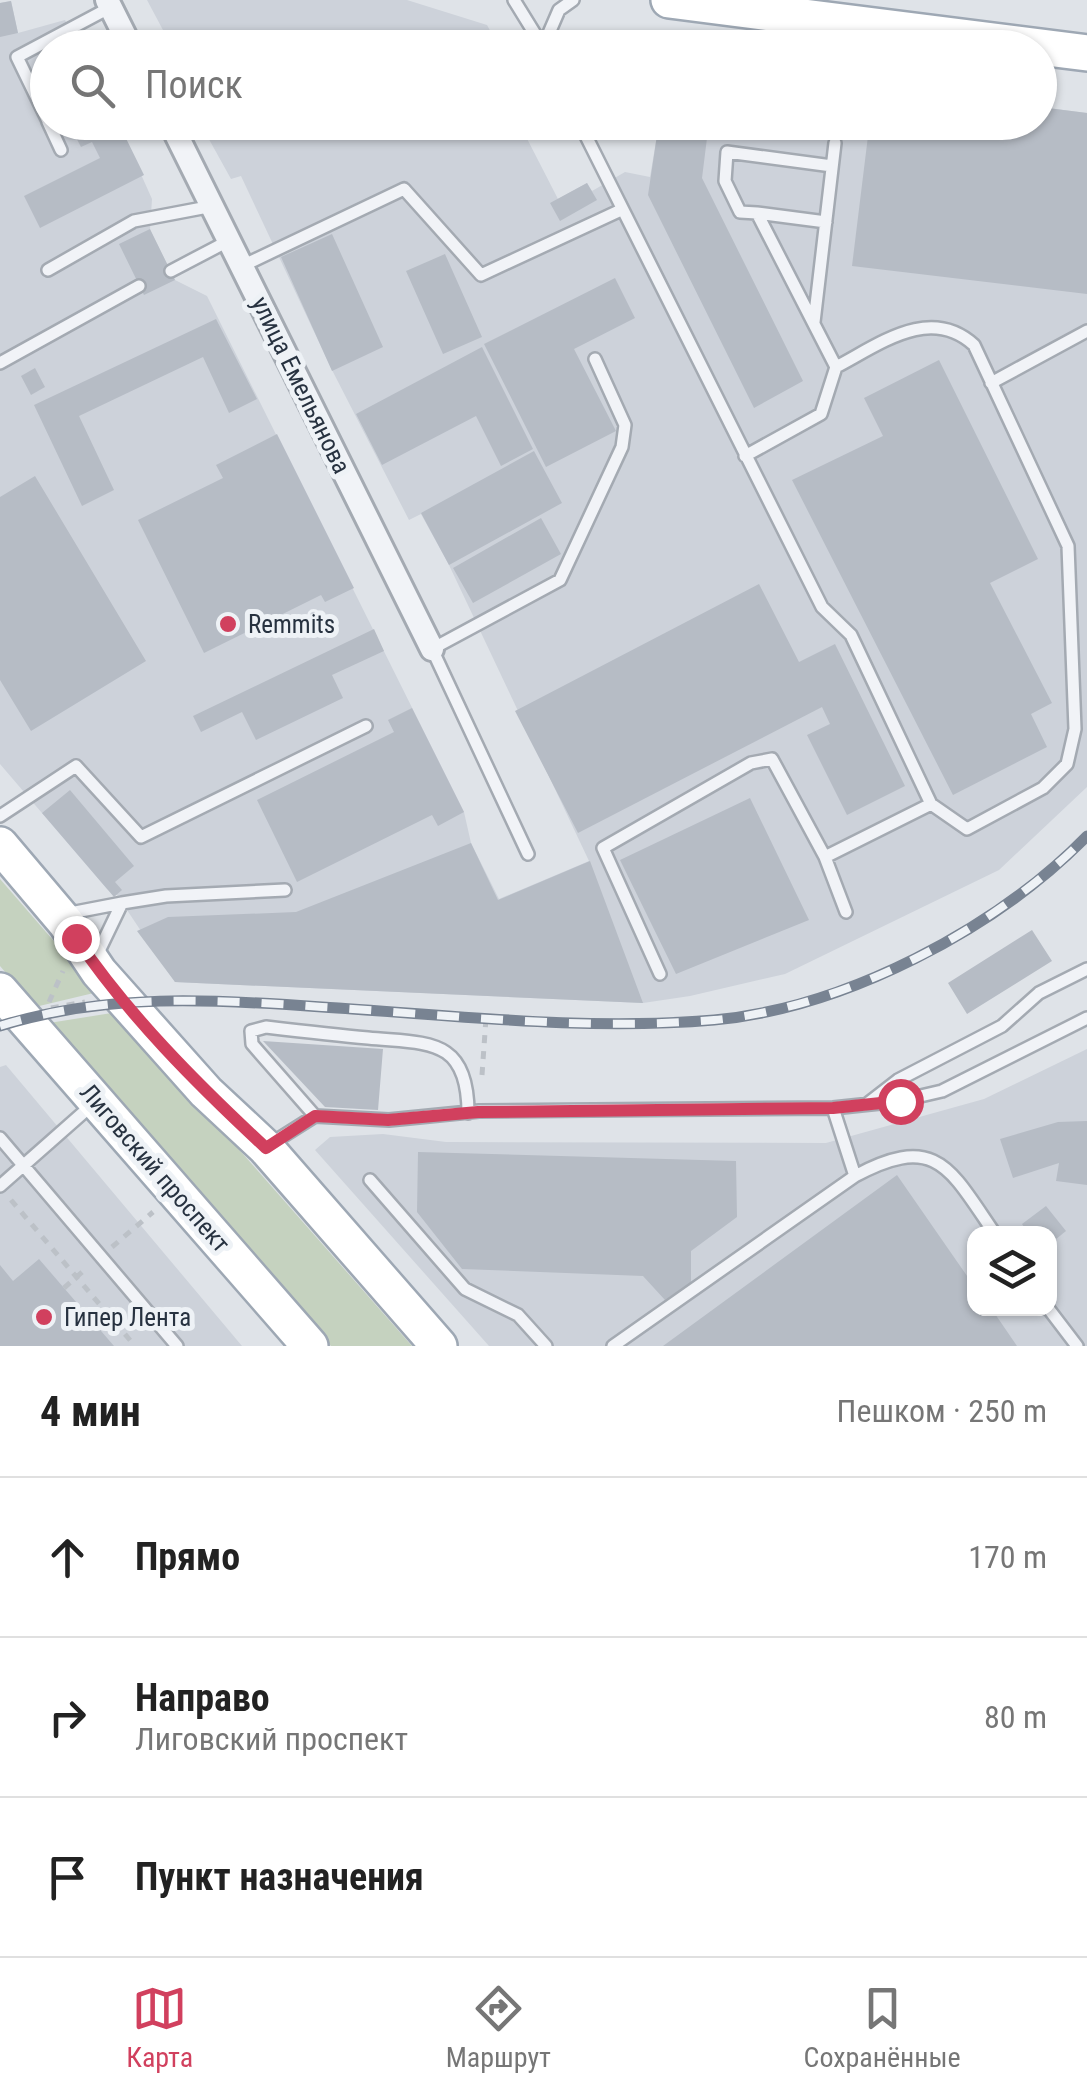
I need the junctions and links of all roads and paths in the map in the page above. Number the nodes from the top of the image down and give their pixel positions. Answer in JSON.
{"nodes":[{"id":1,"x":514,"y":0,"type":"edge"},
{"id":2,"x":573,"y":0,"type":"edge"},
{"id":3,"x":109,"y":4,"type":"edge"},
{"id":4,"x":675,"y":8,"type":"edge"},
{"id":5,"x":64,"y":30,"type":"edge"},
{"id":6,"x":123,"y":30,"type":"edge"},
{"id":7,"x":533,"y":30,"type":"edge"},
{"id":8,"x":551,"y":30,"type":"edge"},
{"id":9,"x":872,"y":30,"type":"edge"},
{"id":10,"x":30,"y":50,"type":"edge"},
{"id":11,"x":1057,"y":51,"type":"edge"},
{"id":12,"x":1087,"y":54,"type":"edge"},
{"id":13,"x":30,"y":84,"type":"edge"},
{"id":14,"x":57,"y":140,"type":"edge"},
{"id":15,"x":179,"y":140,"type":"edge"},
{"id":16,"x":588,"y":140,"type":"edge"},
{"id":17,"x":835,"y":142,"type":"dead end"},
{"id":18,"x":62,"y":150,"type":"dead end"},
{"id":19,"x":832,"y":166,"type":"junction"},
{"id":20,"x":213,"y":206,"type":"junction"},
{"id":21,"x":621,"y":210,"type":"junction"},
{"id":22,"x":757,"y":214,"type":"junction"},
{"id":23,"x":826,"y":222,"type":"junction"},
{"id":24,"x":230,"y":240,"type":"junction"},
{"id":25,"x":242,"y":266,"type":"junction"},
{"id":26,"x":48,"y":270,"type":"dead end"},
{"id":27,"x":171,"y":270,"type":"dead end"},
{"id":28,"x":140,"y":286,"type":"dead end"},
{"id":29,"x":814,"y":325,"type":"junction"},
{"id":30,"x":1087,"y":332,"type":"edge"},
{"id":31,"x":595,"y":358,"type":"dead end"},
{"id":32,"x":0,"y":363,"type":"edge"},
{"id":33,"x":836,"y":367,"type":"junction"},
{"id":34,"x":991,"y":383,"type":"junction"},
{"id":35,"x":746,"y":456,"type":"junction"},
{"id":36,"x":432,"y":648,"type":"junction"},
{"id":37,"x":366,"y":726,"type":"dead end"},
{"id":38,"x":931,"y":804,"type":"junction"},
{"id":39,"x":0,"y":816,"type":"edge"},
{"id":40,"x":0,"y":846,"type":"edge"},
{"id":41,"x":528,"y":854,"type":"dead end"},
{"id":42,"x":825,"y":857,"type":"junction"},
{"id":43,"x":286,"y":890,"type":"dead end"},
{"id":44,"x":122,"y":903,"type":"junction"},
{"id":45,"x":846,"y":912,"type":"dead end"},
{"id":46,"x":59,"y":915,"type":"junction"},
{"id":47,"x":93,"y":964,"type":"junction"},
{"id":48,"x":1087,"y":969,"type":"edge"},
{"id":49,"x":660,"y":974,"type":"dead end"},
{"id":50,"x":120,"y":996,"type":"junction"},
{"id":51,"x":10,"y":1002,"type":"edge"},
{"id":52,"x":486,"y":1018,"type":"dead end"},
{"id":53,"x":1087,"y":1018,"type":"edge"},
{"id":54,"x":96,"y":1101,"type":"junction"},
{"id":55,"x":867,"y":1104,"type":"junction"},
{"id":56,"x":833,"y":1108,"type":"junction"},
{"id":57,"x":473,"y":1112,"type":"junction"},
{"id":58,"x":315,"y":1116,"type":"junction"},
{"id":59,"x":0,"y":1138,"type":"edge"},
{"id":60,"x":266,"y":1148,"type":"junction"},
{"id":61,"x":22,"y":1165,"type":"junction"},
{"id":62,"x":855,"y":1176,"type":"junction"},
{"id":63,"x":370,"y":1180,"type":"dead end"},
{"id":64,"x":0,"y":1186,"type":"edge"},
{"id":65,"x":989,"y":1226,"type":"edge"},
{"id":66,"x":1053,"y":1316,"type":"edge"},
{"id":67,"x":1073,"y":1345,"type":"edge"},
{"id":68,"x":136,"y":1346,"type":"edge"},
{"id":69,"x":177,"y":1346,"type":"edge"},
{"id":70,"x":310,"y":1346,"type":"edge"},
{"id":71,"x":439,"y":1346,"type":"edge"},
{"id":72,"x":546,"y":1346,"type":"edge"},
{"id":73,"x":612,"y":1346,"type":"edge"}],
"edges":[{"from":1,"to":7,"type":"lane"},
{"from":2,"to":8,"type":"lane"},
{"from":3,"to":5,"type":"lane"},
{"from":3,"to":6,"type":"street"},
{"from":4,"to":9,"type":"main road"},
{"from":10,"to":13,"type":"lane"},
{"from":11,"to":12,"type":"main road"},
{"from":14,"to":18,"type":"lane"},
{"from":15,"to":20,"type":"street","name":"улица Емельянова"},
{"from":16,"to":21,"type":"lane"},
{"from":17,"to":19,"type":"lane"},
{"from":19,"to":22,"type":"lane"},
{"from":19,"to":23,"type":"lane"},
{"from":20,"to":24,"type":"street","name":"улица Емельянова"},
{"from":20,"to":26,"type":"lane"},
{"from":21,"to":25,"type":"lane"},
{"from":21,"to":35,"type":"lane"},
{"from":22,"to":23,"type":"lane"},
{"from":22,"to":29,"type":"lane"},
{"from":23,"to":29,"type":"lane"},
{"from":24,"to":25,"type":"street","name":"улица Емельянова"},
{"from":24,"to":27,"type":"lane"},
{"from":25,"to":36,"type":"street","name":"улица Емельянова"},
{"from":28,"to":32,"type":"lane"},
{"from":29,"to":33,"type":"lane"},
{"from":30,"to":34,"type":"lane"},
{"from":31,"to":36,"type":"lane"},
{"from":33,"to":34,"type":"lane"},
{"from":33,"to":35,"type":"lane"},
{"from":34,"to":38,"type":"lane"},
{"from":35,"to":38,"type":"lane"},
{"from":36,"to":41,"type":"lane"},
{"from":37,"to":39,"type":"lane"},
{"from":38,"to":42,"type":"lane"},
{"from":40,"to":46,"type":"main road"},
{"from":42,"to":45,"type":"lane"},
{"from":42,"to":49,"type":"lane"},
{"from":43,"to":44,"type":"lane"},
{"from":44,"to":46,"type":"lane"},
{"from":44,"to":47,"type":"lane"},
{"from":46,"to":47,"type":"main road"},
{"from":47,"to":50,"type":"main road"},
{"from":48,"to":55,"type":"lane"},
{"from":50,"to":51,"type":"path"},
{"from":50,"to":60,"type":"main road"},
{"from":51,"to":54,"type":"main road","name":"Лиговский проспект"},
{"from":52,"to":57,"type":"path"},
{"from":53,"to":55,"type":"lane"},
{"from":54,"to":61,"type":"lane"},
{"from":54,"to":70,"type":"main road","name":"Лиговский проспект"},
{"from":55,"to":56,"type":"lane"},
{"from":56,"to":57,"type":"lane"},
{"from":56,"to":62,"type":"lane"},
{"from":57,"to":58,"type":"lane"},
{"from":57,"to":58,"type":"lane"},
{"from":58,"to":60,"type":"lane"},
{"from":59,"to":61,"type":"lane"},
{"from":60,"to":71,"type":"main road"},
{"from":61,"to":64,"type":"lane"},
{"from":61,"to":69,"type":"lane"},
{"from":62,"to":65,"type":"lane"},
{"from":62,"to":73,"type":"lane"},
{"from":63,"to":72,"type":"lane"},
{"from":64,"to":68,"type":"path"},
{"from":66,"to":67,"type":"lane"}]}
